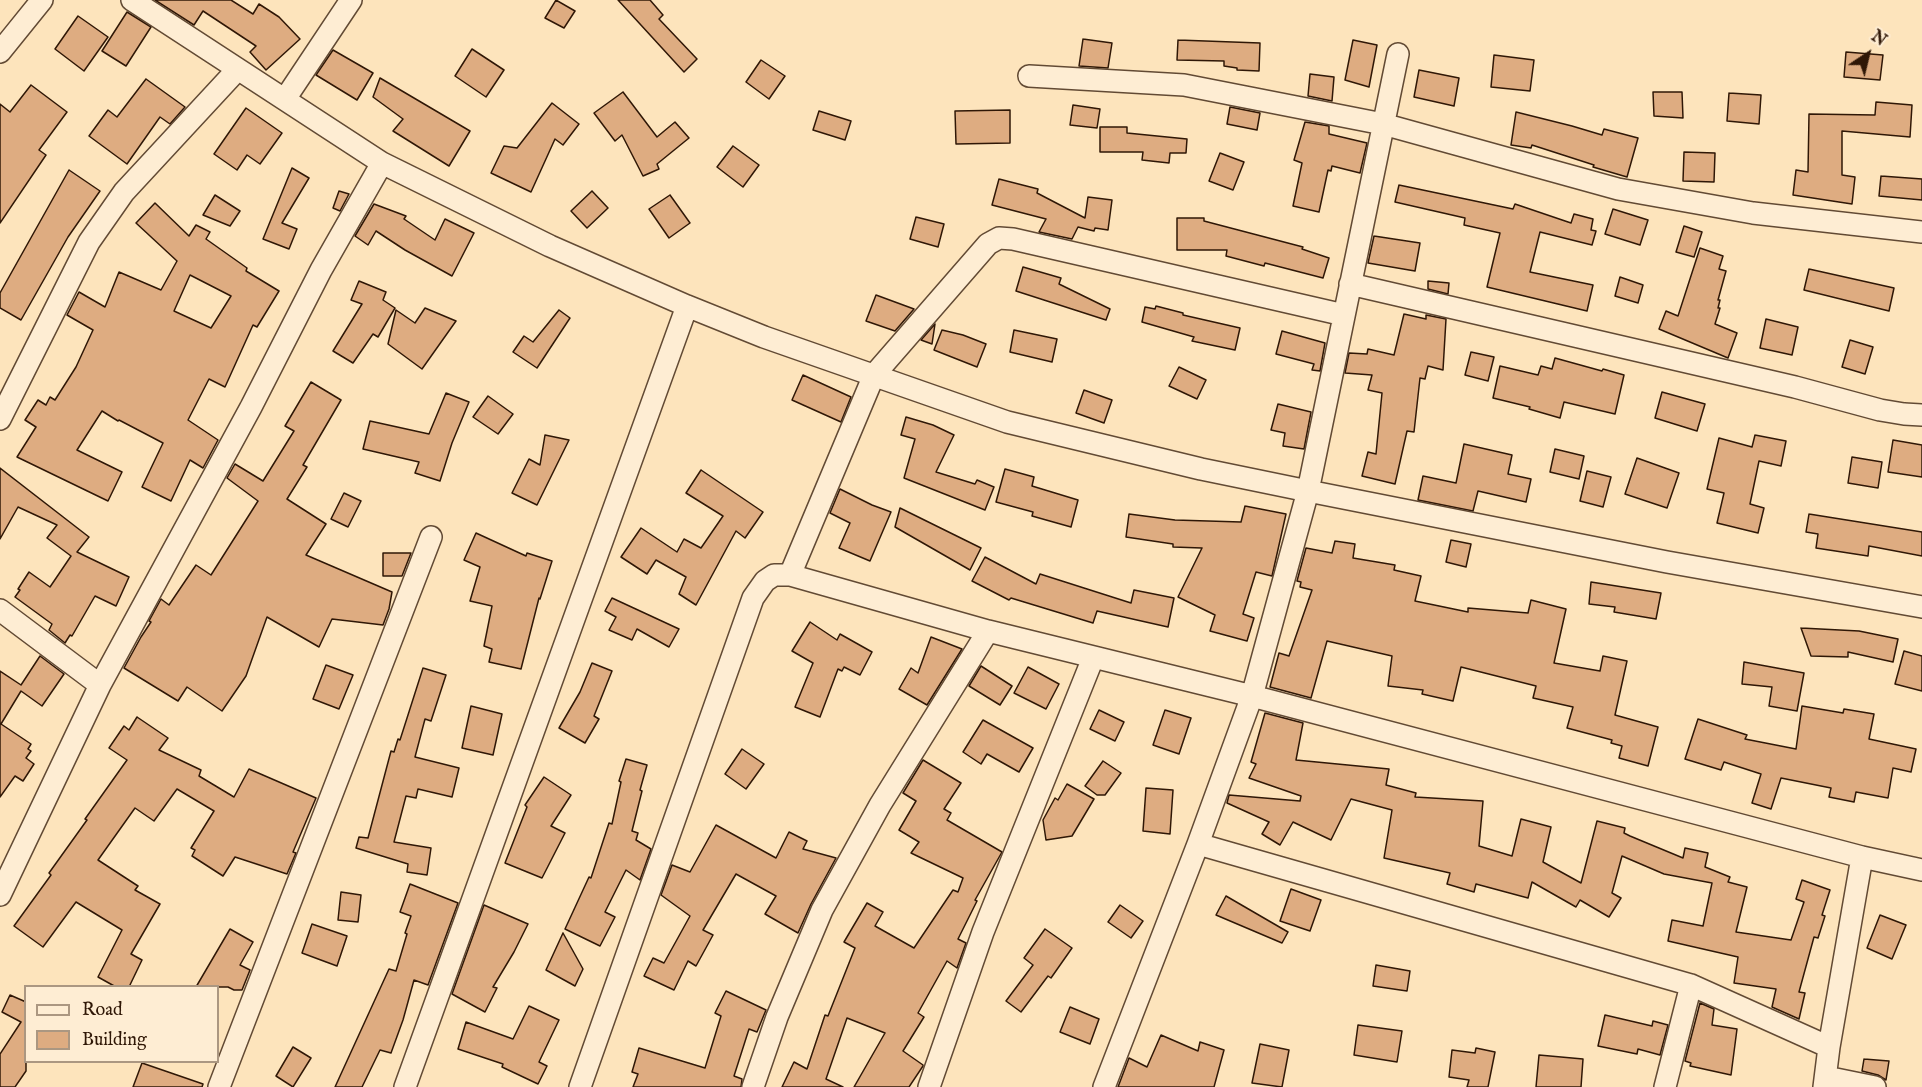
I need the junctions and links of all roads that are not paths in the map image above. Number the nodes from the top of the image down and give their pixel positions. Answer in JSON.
{"nodes":[{"id":1,"x":42,"y":0,"type":"edge"},
{"id":2,"x":132,"y":0,"type":"edge"},
{"id":3,"x":351,"y":0,"type":"edge"},
{"id":4,"x":0,"y":52,"type":"edge"},
{"id":5,"x":1398,"y":54,"type":"dead end"},
{"id":6,"x":237,"y":70,"type":"junction"},
{"id":7,"x":1029,"y":76,"type":"dead end"},
{"id":8,"x":285,"y":99,"type":"junction"},
{"id":9,"x":1383,"y":124,"type":"junction"},
{"id":10,"x":381,"y":164,"type":"junction"},
{"id":11,"x":1922,"y":232,"type":"edge"},
{"id":12,"x":1350,"y":284,"type":"junction"},
{"id":13,"x":687,"y":306,"type":"junction"},
{"id":14,"x":1344,"y":315,"type":"junction"},
{"id":15,"x":874,"y":375,"type":"junction"},
{"id":16,"x":1922,"y":415,"type":"edge"},
{"id":17,"x":0,"y":419,"type":"edge"},
{"id":18,"x":1308,"y":491,"type":"junction"},
{"id":19,"x":431,"y":537,"type":"dead end"},
{"id":20,"x":790,"y":575,"type":"junction"},
{"id":21,"x":1922,"y":607,"type":"edge"},
{"id":22,"x":0,"y":610,"type":"edge"},
{"id":23,"x":988,"y":631,"type":"junction"},
{"id":24,"x":1092,"y":658,"type":"junction"},
{"id":25,"x":100,"y":685,"type":"junction"},
{"id":26,"x":1252,"y":696,"type":"junction"},
{"id":27,"x":1198,"y":844,"type":"junction"},
{"id":28,"x":1862,"y":856,"type":"junction"},
{"id":29,"x":1922,"y":870,"type":"edge"},
{"id":30,"x":3,"y":881,"type":"edge"},
{"id":31,"x":1691,"y":986,"type":"junction"},
{"id":32,"x":1829,"y":1047,"type":"junction"},
{"id":33,"x":1825,"y":1082,"type":"edge"},
{"id":34,"x":219,"y":1087,"type":"edge"},
{"id":35,"x":405,"y":1087,"type":"edge"},
{"id":36,"x":580,"y":1087,"type":"edge"},
{"id":37,"x":753,"y":1087,"type":"edge"},
{"id":38,"x":929,"y":1087,"type":"edge"},
{"id":39,"x":1104,"y":1087,"type":"edge"},
{"id":40,"x":1665,"y":1087,"type":"edge"},
{"id":41,"x":1875,"y":1087,"type":"edge"}],
"edges":[{"from":1,"to":4,"type":"street"},
{"from":2,"to":6,"type":"street"},
{"from":3,"to":8,"type":"street"},
{"from":5,"to":9,"type":"street"},
{"from":6,"to":8,"type":"street"},
{"from":6,"to":17,"type":"street"},
{"from":7,"to":9,"type":"street"},
{"from":8,"to":10,"type":"street"},
{"from":9,"to":11,"type":"street"},
{"from":9,"to":12,"type":"street"},
{"from":10,"to":13,"type":"street"},
{"from":10,"to":25,"type":"street"},
{"from":12,"to":14,"type":"street"},
{"from":12,"to":16,"type":"street"},
{"from":13,"to":15,"type":"street"},
{"from":13,"to":35,"type":"street"},
{"from":14,"to":15,"type":"street"},
{"from":14,"to":18,"type":"street"},
{"from":15,"to":18,"type":"street"},
{"from":15,"to":20,"type":"street"},
{"from":18,"to":21,"type":"street"},
{"from":18,"to":26,"type":"street"},
{"from":19,"to":34,"type":"street"},
{"from":20,"to":23,"type":"street"},
{"from":20,"to":36,"type":"street"},
{"from":22,"to":25,"type":"street"},
{"from":23,"to":24,"type":"street"},
{"from":23,"to":37,"type":"street"},
{"from":24,"to":26,"type":"street"},
{"from":24,"to":38,"type":"street"},
{"from":25,"to":30,"type":"street"},
{"from":26,"to":27,"type":"street"},
{"from":26,"to":28,"type":"street"},
{"from":27,"to":31,"type":"street"},
{"from":27,"to":39,"type":"street"},
{"from":28,"to":29,"type":"street"},
{"from":28,"to":32,"type":"street"},
{"from":31,"to":32,"type":"street"},
{"from":31,"to":40,"type":"street"},
{"from":32,"to":33,"type":"street"},
{"from":33,"to":41,"type":"street"}]}
